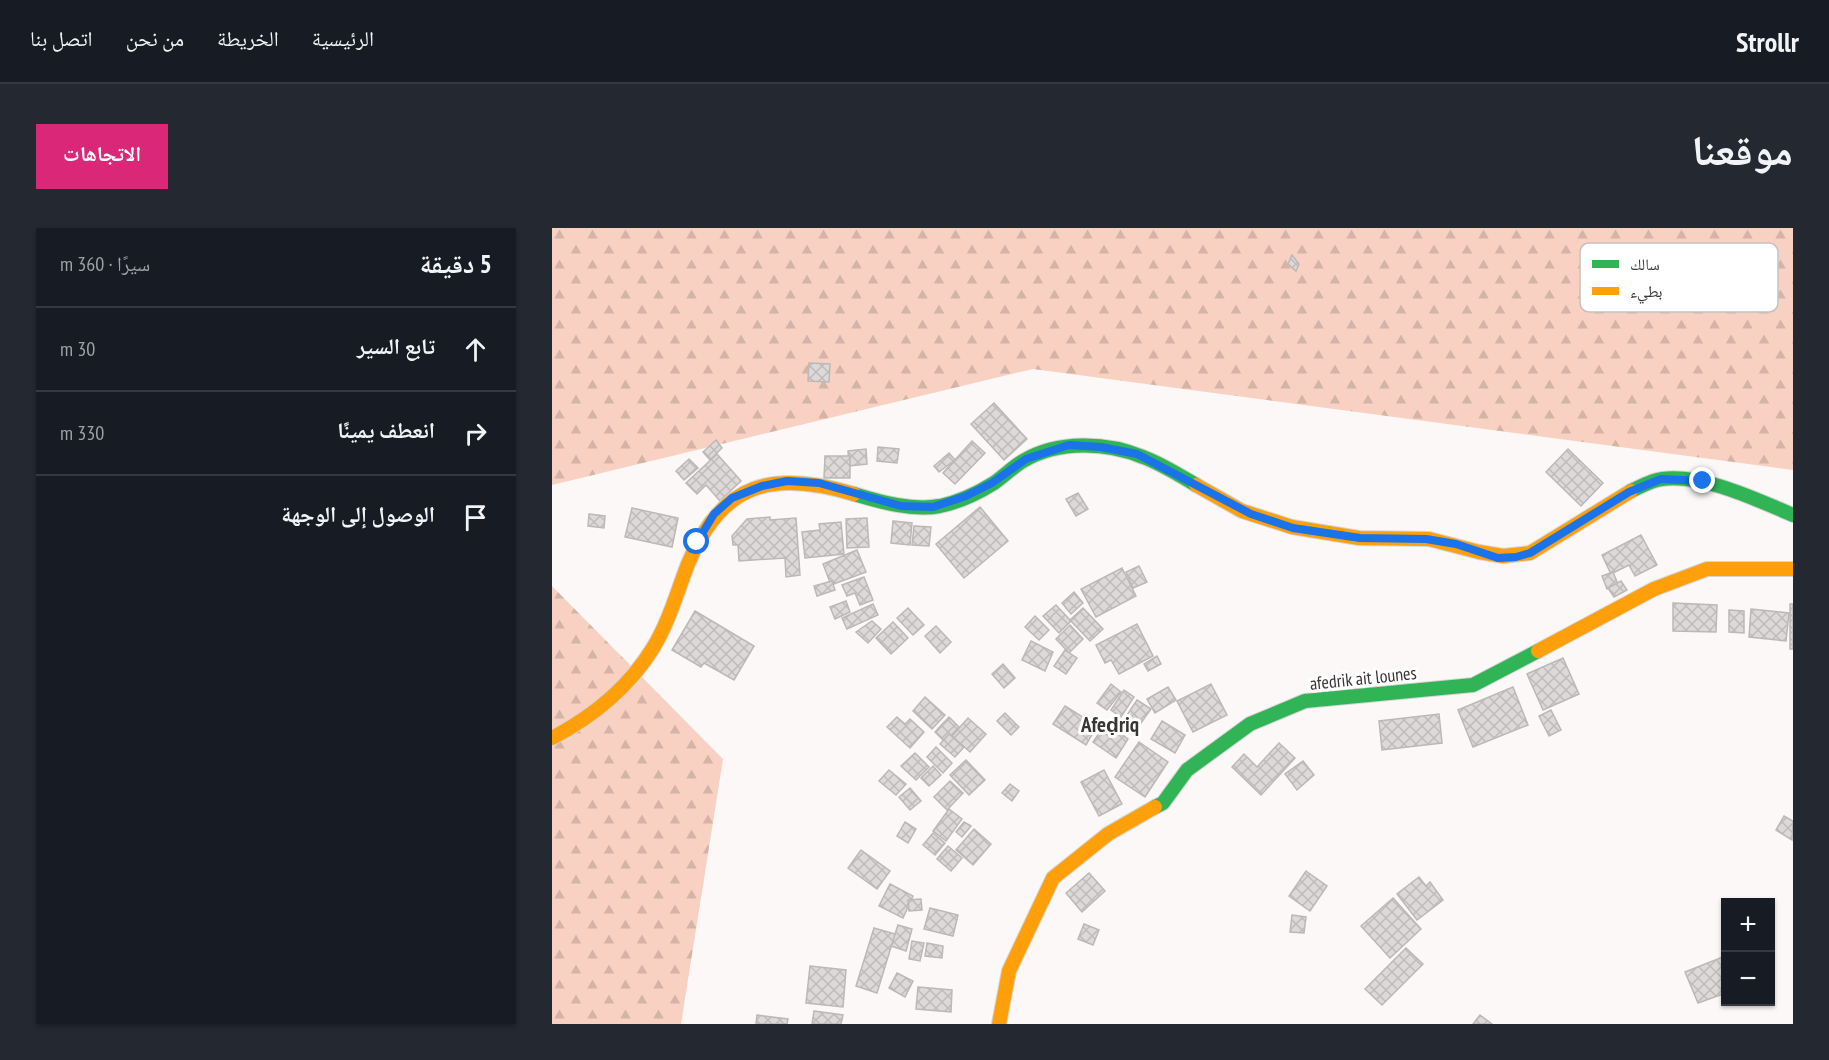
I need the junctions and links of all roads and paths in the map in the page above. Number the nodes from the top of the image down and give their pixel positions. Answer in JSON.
{"nodes":[{"id":1,"x":1793,"y":515,"type":"edge"},
{"id":2,"x":1793,"y":569,"type":"edge"},
{"id":3,"x":552,"y":738,"type":"edge"},
{"id":4,"x":999,"y":1024,"type":"edge"}],
"edges":[{"from":1,"to":3,"type":"main road"},
{"from":2,"to":4,"type":"main road","name":"afedrik ait lounes"}]}
